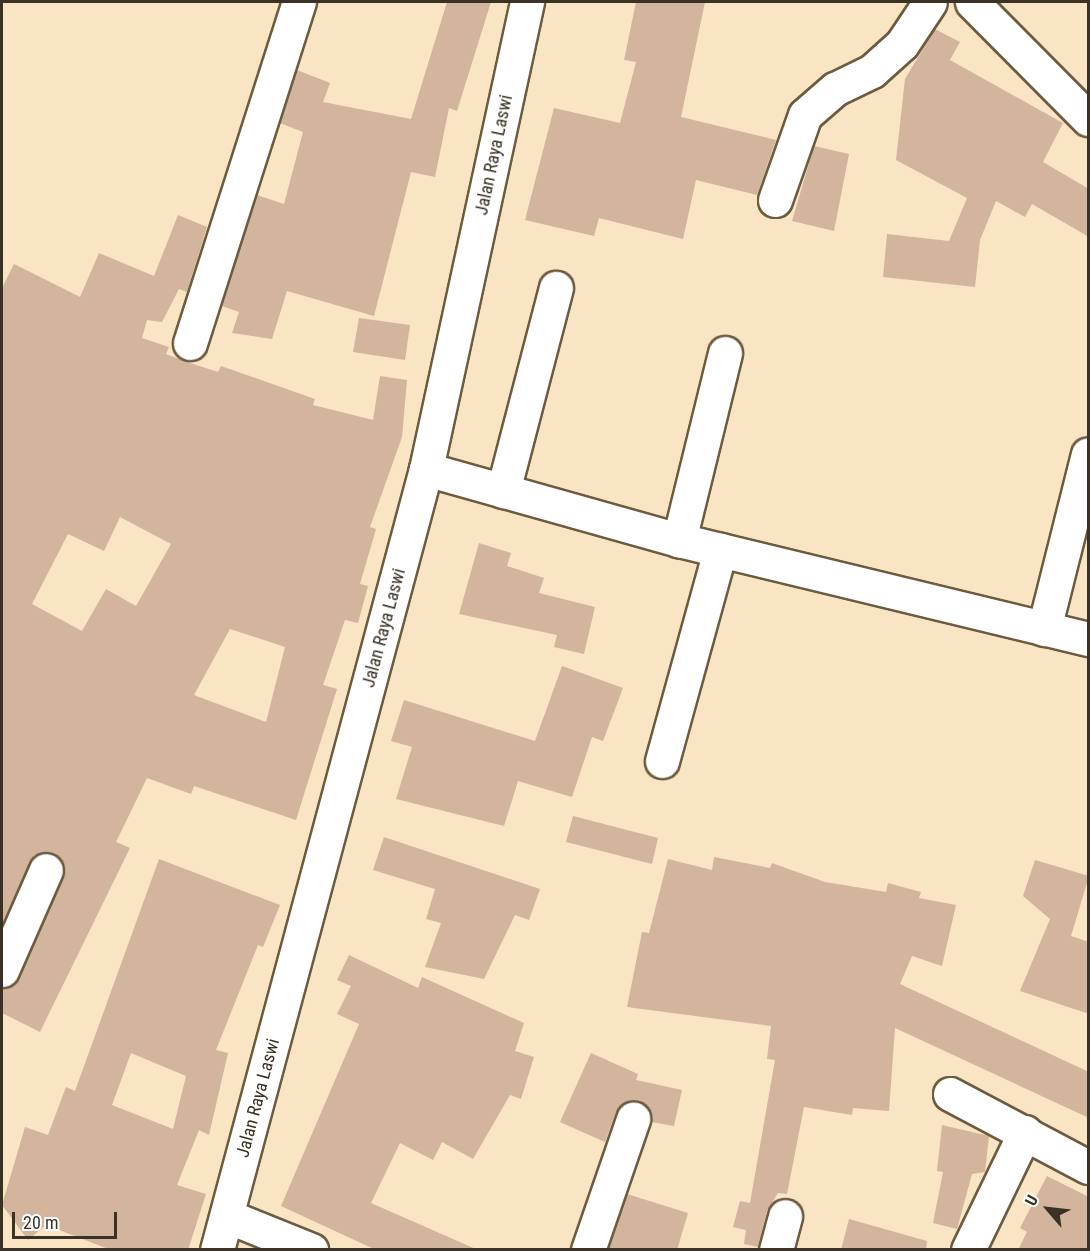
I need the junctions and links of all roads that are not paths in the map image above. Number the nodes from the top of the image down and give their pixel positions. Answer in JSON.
{"nodes":[{"id":1,"x":298,"y":2,"type":"edge"},
{"id":2,"x":527,"y":2,"type":"edge"},
{"id":3,"x":930,"y":2,"type":"edge"},
{"id":4,"x":972,"y":2,"type":"edge"},
{"id":5,"x":1089,"y":119,"type":"edge"},
{"id":6,"x":775,"y":200,"type":"dead end"},
{"id":7,"x":556,"y":288,"type":"dead end"},
{"id":8,"x":190,"y":343,"type":"dead end"},
{"id":9,"x":725,"y":353,"type":"dead end"},
{"id":10,"x":1089,"y":454,"type":"edge"},
{"id":11,"x":426,"y":469,"type":"junction"},
{"id":12,"x":502,"y":491,"type":"junction"},
{"id":13,"x":679,"y":540,"type":"junction"},
{"id":14,"x":720,"y":550,"type":"junction"},
{"id":15,"x":1044,"y":629,"type":"junction"},
{"id":16,"x":1089,"y":639,"type":"edge"},
{"id":17,"x":662,"y":760,"type":"dead end"},
{"id":18,"x":46,"y":870,"type":"dead end"},
{"id":19,"x":2,"y":970,"type":"edge"},
{"id":20,"x":950,"y":1094,"type":"dead end"},
{"id":21,"x":633,"y":1119,"type":"dead end"},
{"id":22,"x":1025,"y":1132,"type":"junction"},
{"id":23,"x":1089,"y":1167,"type":"edge"},
{"id":24,"x":227,"y":1216,"type":"junction"},
{"id":25,"x":784,"y":1216,"type":"dead end"},
{"id":26,"x":218,"y":1250,"type":"edge"},
{"id":27,"x":311,"y":1250,"type":"edge"},
{"id":28,"x":588,"y":1250,"type":"edge"},
{"id":29,"x":776,"y":1250,"type":"edge"},
{"id":30,"x":969,"y":1250,"type":"edge"}],
"edges":[{"from":1,"to":8,"type":"street"},
{"from":2,"to":11,"type":"street","name":"Jalan Raya Laswi"},
{"from":3,"to":6,"type":"street"},
{"from":4,"to":5,"type":"street"},
{"from":7,"to":12,"type":"street"},
{"from":9,"to":13,"type":"street"},
{"from":10,"to":15,"type":"street"},
{"from":11,"to":12,"type":"street"},
{"from":11,"to":24,"type":"street","name":"Jalan Raya Laswi"},
{"from":12,"to":13,"type":"street"},
{"from":13,"to":14,"type":"street"},
{"from":14,"to":15,"type":"street"},
{"from":14,"to":17,"type":"street"},
{"from":15,"to":16,"type":"street"},
{"from":18,"to":19,"type":"street"},
{"from":20,"to":22,"type":"street"},
{"from":21,"to":28,"type":"street"},
{"from":22,"to":23,"type":"street"},
{"from":22,"to":30,"type":"street"},
{"from":24,"to":26,"type":"street","name":"Jalan Raya Laswi"},
{"from":24,"to":27,"type":"street"},
{"from":25,"to":29,"type":"street"}]}
